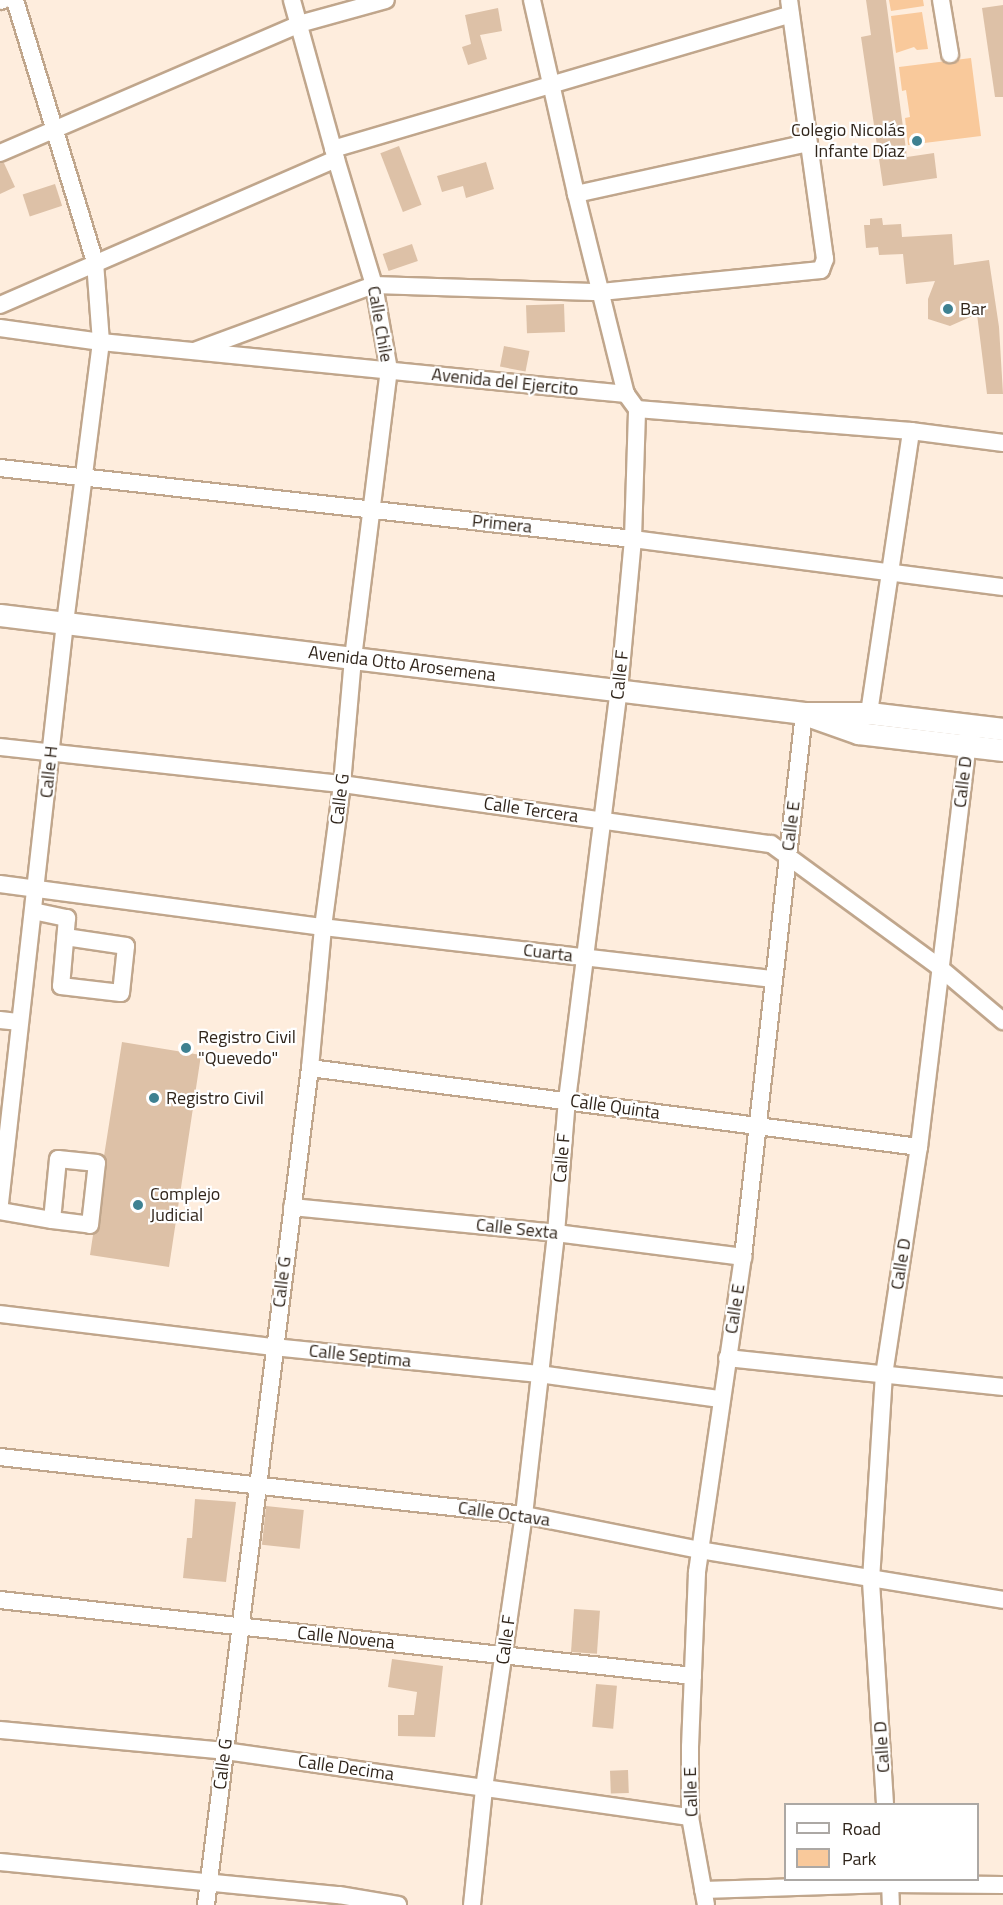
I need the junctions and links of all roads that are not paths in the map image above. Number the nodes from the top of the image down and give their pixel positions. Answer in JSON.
{"nodes":[{"id":1,"x":15,"y":0,"type":"edge"},
{"id":2,"x":292,"y":0,"type":"edge"},
{"id":3,"x":386,"y":0,"type":"edge"},
{"id":4,"x":532,"y":0,"type":"edge"},
{"id":5,"x":941,"y":0,"type":"edge"},
{"id":6,"x":790,"y":7,"type":"edge"},
{"id":7,"x":299,"y":24,"type":"junction"},
{"id":8,"x":950,"y":54,"type":"dead end"},
{"id":9,"x":550,"y":84,"type":"junction"},
{"id":10,"x":55,"y":131,"type":"junction"},
{"id":11,"x":807,"y":143,"type":"junction"},
{"id":12,"x":0,"y":153,"type":"edge"},
{"id":13,"x":334,"y":154,"type":"junction"},
{"id":14,"x":576,"y":195,"type":"junction"},
{"id":15,"x":95,"y":262,"type":"junction"},
{"id":16,"x":374,"y":285,"type":"junction"},
{"id":17,"x":601,"y":292,"type":"junction"},
{"id":18,"x":0,"y":304,"type":"edge"},
{"id":19,"x":0,"y":328,"type":"edge"},
{"id":20,"x":101,"y":342,"type":"junction"},
{"id":21,"x":193,"y":351,"type":"junction"},
{"id":22,"x":389,"y":370,"type":"junction"},
{"id":23,"x":626,"y":394,"type":"junction"},
{"id":24,"x":637,"y":409,"type":"junction"},
{"id":25,"x":911,"y":431,"type":"junction"},
{"id":26,"x":1003,"y":443,"type":"edge"},
{"id":27,"x":0,"y":468,"type":"edge"},
{"id":28,"x":83,"y":477,"type":"junction"},
{"id":29,"x":373,"y":509,"type":"junction"},
{"id":30,"x":633,"y":539,"type":"junction"},
{"id":31,"x":890,"y":572,"type":"junction"},
{"id":32,"x":1003,"y":587,"type":"edge"},
{"id":33,"x":0,"y":615,"type":"edge"},
{"id":34,"x":66,"y":623,"type":"junction"},
{"id":35,"x":353,"y":658,"type":"junction"},
{"id":36,"x":619,"y":690,"type":"junction"},
{"id":37,"x":804,"y":713,"type":"junction"},
{"id":38,"x":869,"y":713,"type":"junction"},
{"id":39,"x":1003,"y":729,"type":"edge"},
{"id":40,"x":969,"y":735,"type":"junction"},
{"id":41,"x":0,"y":747,"type":"edge"},
{"id":42,"x":1003,"y":750,"type":"edge"},
{"id":43,"x":51,"y":753,"type":"junction"},
{"id":44,"x":342,"y":784,"type":"junction"},
{"id":45,"x":604,"y":820,"type":"junction"},
{"id":46,"x":787,"y":855,"type":"junction"},
{"id":47,"x":0,"y":884,"type":"edge"},
{"id":48,"x":36,"y":888,"type":"junction"},
{"id":49,"x":33,"y":911,"type":"junction"},
{"id":50,"x":323,"y":927,"type":"junction"},
{"id":51,"x":66,"y":937,"type":"junction"},
{"id":52,"x":584,"y":957,"type":"junction"},
{"id":53,"x":939,"y":967,"type":"junction"},
{"id":54,"x":772,"y":979,"type":"junction"},
{"id":55,"x":0,"y":1020,"type":"edge"},
{"id":56,"x":1003,"y":1021,"type":"edge"},
{"id":57,"x":20,"y":1022,"type":"junction"},
{"id":58,"x":310,"y":1068,"type":"junction"},
{"id":59,"x":567,"y":1100,"type":"junction"},
{"id":60,"x":756,"y":1127,"type":"junction"},
{"id":61,"x":919,"y":1147,"type":"junction"},
{"id":62,"x":2,"y":1160,"type":"edge"},
{"id":63,"x":0,"y":1203,"type":"edge"},
{"id":64,"x":292,"y":1207,"type":"junction"},
{"id":65,"x":0,"y":1211,"type":"edge"},
{"id":66,"x":51,"y":1220,"type":"dead end"},
{"id":67,"x":556,"y":1233,"type":"junction"},
{"id":68,"x":742,"y":1257,"type":"junction"},
{"id":69,"x":0,"y":1314,"type":"edge"},
{"id":70,"x":274,"y":1347,"type":"junction"},
{"id":71,"x":727,"y":1358,"type":"junction"},
{"id":72,"x":539,"y":1374,"type":"junction"},
{"id":73,"x":884,"y":1375,"type":"junction"},
{"id":74,"x":1003,"y":1387,"type":"edge"},
{"id":75,"x":720,"y":1399,"type":"junction"},
{"id":76,"x":0,"y":1457,"type":"edge"},
{"id":77,"x":258,"y":1484,"type":"junction"},
{"id":78,"x":524,"y":1515,"type":"junction"},
{"id":79,"x":699,"y":1550,"type":"junction"},
{"id":80,"x":871,"y":1580,"type":"junction"},
{"id":81,"x":0,"y":1600,"type":"edge"},
{"id":82,"x":1003,"y":1600,"type":"edge"},
{"id":83,"x":239,"y":1626,"type":"junction"},
{"id":84,"x":504,"y":1655,"type":"junction"},
{"id":85,"x":693,"y":1676,"type":"junction"},
{"id":86,"x":0,"y":1730,"type":"edge"},
{"id":87,"x":225,"y":1751,"type":"junction"},
{"id":88,"x":484,"y":1788,"type":"junction"},
{"id":89,"x":885,"y":1803,"type":"edge"},
{"id":90,"x":690,"y":1817,"type":"junction"},
{"id":91,"x":0,"y":1862,"type":"edge"},
{"id":92,"x":208,"y":1882,"type":"junction"},
{"id":93,"x":890,"y":1882,"type":"edge"},
{"id":94,"x":1003,"y":1884,"type":"edge"},
{"id":95,"x":704,"y":1897,"type":"edge"},
{"id":96,"x":206,"y":1905,"type":"edge"},
{"id":97,"x":398,"y":1905,"type":"edge"},
{"id":98,"x":472,"y":1905,"type":"edge"},
{"id":99,"x":891,"y":1905,"type":"edge"}],
"edges":[{"from":1,"to":10,"type":"street","name":"Calle H"},
{"from":2,"to":7,"type":"street","name":"Calle Chile"},
{"from":3,"to":7,"type":"street"},
{"from":4,"to":9,"type":"street"},
{"from":5,"to":8,"type":"street"},
{"from":6,"to":9,"type":"street"},
{"from":6,"to":11,"type":"street"},
{"from":7,"to":10,"type":"street"},
{"from":7,"to":13,"type":"street","name":"Calle Chile"},
{"from":9,"to":13,"type":"street"},
{"from":9,"to":14,"type":"street"},
{"from":10,"to":12,"type":"street"},
{"from":10,"to":15,"type":"street","name":"Calle H"},
{"from":11,"to":14,"type":"street"},
{"from":11,"to":17,"type":"street"},
{"from":13,"to":15,"type":"street"},
{"from":13,"to":16,"type":"street","name":"Calle Chile"},
{"from":14,"to":17,"type":"street"},
{"from":15,"to":18,"type":"street"},
{"from":15,"to":20,"type":"street","name":"Calle H"},
{"from":16,"to":17,"type":"street"},
{"from":16,"to":21,"type":"street"},
{"from":16,"to":22,"type":"street","name":"Calle Chile"},
{"from":17,"to":23,"type":"street"},
{"from":19,"to":20,"type":"street","name":"Avenida del Ejercito"},
{"from":20,"to":21,"type":"street","name":"Avenida del Ejercito"},
{"from":20,"to":28,"type":"street","name":"Calle H"},
{"from":21,"to":22,"type":"street","name":"Avenida del Ejercito"},
{"from":22,"to":23,"type":"street","name":"Avenida del Ejercito"},
{"from":22,"to":29,"type":"street","name":"Calle Chile"},
{"from":23,"to":24,"type":"street"},
{"from":24,"to":25,"type":"street"},
{"from":24,"to":30,"type":"street","name":"Calle F"},
{"from":25,"to":26,"type":"street"},
{"from":25,"to":31,"type":"street"},
{"from":27,"to":28,"type":"street","name":"Primera"},
{"from":28,"to":29,"type":"street","name":"Primera"},
{"from":28,"to":34,"type":"street","name":"Calle H"},
{"from":29,"to":30,"type":"street","name":"Primera"},
{"from":29,"to":35,"type":"street","name":"Calle Chile"},
{"from":30,"to":31,"type":"street","name":"Primera"},
{"from":30,"to":36,"type":"street","name":"Calle F"},
{"from":31,"to":32,"type":"street","name":"Primera"},
{"from":31,"to":38,"type":"street"},
{"from":33,"to":34,"type":"main road","name":"Avenida Otto Arosemena"},
{"from":34,"to":35,"type":"main road","name":"Avenida Otto Arosemena"},
{"from":34,"to":43,"type":"street","name":"Calle H"},
{"from":35,"to":36,"type":"main road","name":"Avenida Otto Arosemena"},
{"from":35,"to":44,"type":"street","name":"Calle G"},
{"from":36,"to":37,"type":"main road","name":"Avenida Otto Arosemena"},
{"from":36,"to":45,"type":"street","name":"Calle F"},
{"from":37,"to":38,"type":"main road","name":"Avenida Otto Arosemena"},
{"from":37,"to":40,"type":"main road","name":"Avenida Otto Arosemena"},
{"from":37,"to":46,"type":"street","name":"Calle E"},
{"from":38,"to":40,"type":"main road","name":"Avenida Otto Arosemena"},
{"from":39,"to":40,"type":"main road","name":"Avenida Otto Arosemena"},
{"from":40,"to":42,"type":"main road","name":"Avenida Otto Arosemena"},
{"from":40,"to":53,"type":"street","name":"Calle D"},
{"from":41,"to":43,"type":"street","name":"Calle Tercera"},
{"from":43,"to":44,"type":"street","name":"Calle Tercera"},
{"from":43,"to":48,"type":"street","name":"Calle H"},
{"from":44,"to":45,"type":"street","name":"Calle Tercera"},
{"from":44,"to":50,"type":"street","name":"Calle G"},
{"from":45,"to":46,"type":"street","name":"Calle Tercera"},
{"from":45,"to":52,"type":"street","name":"Calle F"},
{"from":46,"to":53,"type":"street","name":"Calle Tercera"},
{"from":46,"to":54,"type":"street","name":"Calle E"},
{"from":47,"to":48,"type":"street","name":"Cuarta"},
{"from":48,"to":49,"type":"street","name":"Calle H"},
{"from":48,"to":50,"type":"street","name":"Cuarta"},
{"from":49,"to":51,"type":"street"},
{"from":49,"to":57,"type":"street","name":"Calle H"},
{"from":50,"to":52,"type":"street","name":"Cuarta"},
{"from":50,"to":58,"type":"street","name":"Calle G"},
{"from":51,"to":51,"type":"street"},
{"from":52,"to":54,"type":"street","name":"Cuarta"},
{"from":52,"to":59,"type":"street","name":"Calle F"},
{"from":53,"to":56,"type":"street","name":"Calle Tercera"},
{"from":53,"to":61,"type":"street","name":"Calle D"},
{"from":54,"to":60,"type":"street","name":"Calle E"},
{"from":55,"to":57,"type":"street"},
{"from":57,"to":62,"type":"street","name":"Calle H"},
{"from":58,"to":59,"type":"street","name":"Calle Quinta"},
{"from":58,"to":64,"type":"street","name":"Calle G"},
{"from":59,"to":60,"type":"street","name":"Calle Quinta"},
{"from":59,"to":67,"type":"street","name":"Calle F"},
{"from":60,"to":61,"type":"street","name":"Calle Quinta"},
{"from":60,"to":68,"type":"street","name":"Calle E"},
{"from":61,"to":73,"type":"street","name":"Calle D"},
{"from":62,"to":63,"type":"street","name":"Calle H"},
{"from":64,"to":67,"type":"street","name":"Calle Sexta"},
{"from":64,"to":70,"type":"street","name":"Calle G"},
{"from":65,"to":66,"type":"street"},
{"from":67,"to":68,"type":"street","name":"Calle Sexta"},
{"from":67,"to":72,"type":"street","name":"Calle F"},
{"from":68,"to":71,"type":"street","name":"Calle E"},
{"from":69,"to":70,"type":"street","name":"Calle Septima"},
{"from":70,"to":72,"type":"street","name":"Calle Septima"},
{"from":70,"to":77,"type":"street","name":"Calle G"},
{"from":71,"to":73,"type":"street"},
{"from":71,"to":75,"type":"street","name":"Calle E"},
{"from":72,"to":75,"type":"street","name":"Calle Septima"},
{"from":72,"to":78,"type":"street","name":"Calle F"},
{"from":73,"to":74,"type":"street"},
{"from":73,"to":80,"type":"street","name":"Calle D"},
{"from":75,"to":79,"type":"street","name":"Calle E"},
{"from":76,"to":77,"type":"street","name":"Calle Octava"},
{"from":77,"to":78,"type":"street","name":"Calle Octava"},
{"from":77,"to":83,"type":"street","name":"Calle G"},
{"from":78,"to":79,"type":"street","name":"Calle Octava"},
{"from":78,"to":84,"type":"street","name":"Calle F"},
{"from":79,"to":80,"type":"street","name":"Calle Octava"},
{"from":79,"to":85,"type":"street","name":"Calle E"},
{"from":80,"to":82,"type":"street","name":"Calle Octava"},
{"from":80,"to":89,"type":"street","name":"Calle D"},
{"from":81,"to":83,"type":"street","name":"Calle Novena"},
{"from":83,"to":84,"type":"street","name":"Calle Novena"},
{"from":83,"to":87,"type":"street","name":"Calle G"},
{"from":84,"to":85,"type":"street","name":"Calle Novena"},
{"from":84,"to":88,"type":"street","name":"Calle F"},
{"from":85,"to":90,"type":"street","name":"Calle E"},
{"from":86,"to":87,"type":"street","name":"Calle Decima"},
{"from":87,"to":88,"type":"street","name":"Calle Decima"},
{"from":87,"to":92,"type":"street","name":"Calle G"},
{"from":88,"to":90,"type":"street","name":"Calle Decima"},
{"from":88,"to":98,"type":"street","name":"Calle F"},
{"from":90,"to":95,"type":"street","name":"Calle E"},
{"from":91,"to":92,"type":"street"},
{"from":92,"to":96,"type":"street","name":"Calle G"},
{"from":92,"to":97,"type":"street"},
{"from":93,"to":94,"type":"street"},
{"from":93,"to":95,"type":"street"},
{"from":93,"to":99,"type":"street"}]}
